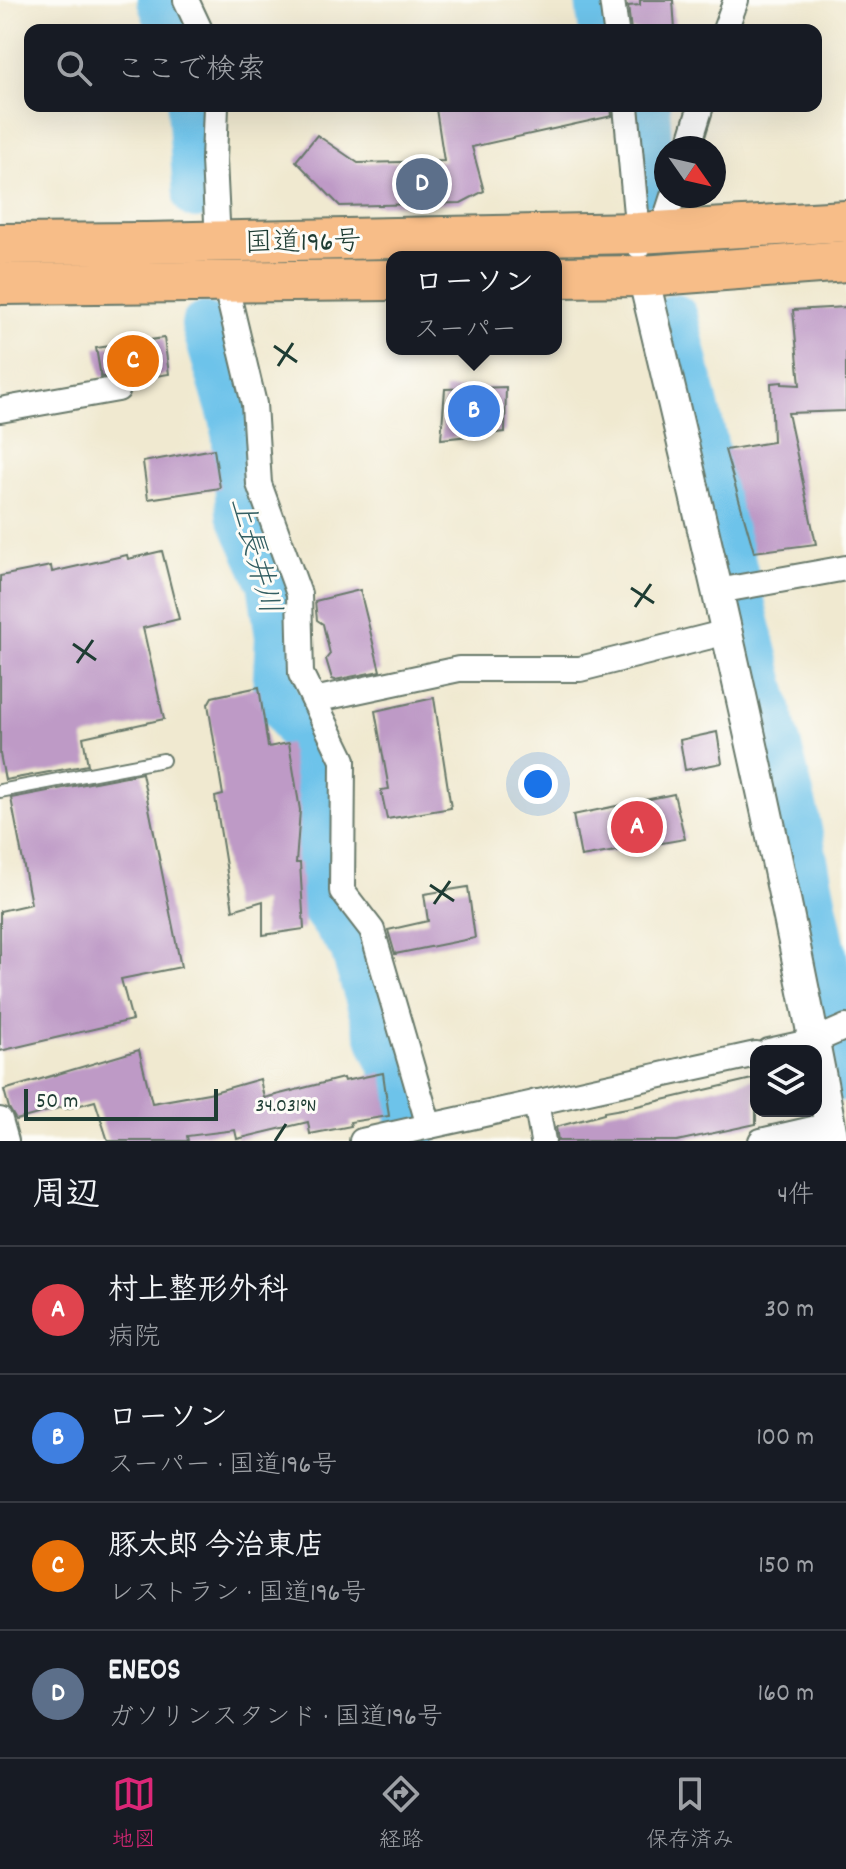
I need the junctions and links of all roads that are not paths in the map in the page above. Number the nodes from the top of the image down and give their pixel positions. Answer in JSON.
{"nodes":[{"id":1,"x":186,"y":0,"type":"edge"},
{"id":2,"x":612,"y":0,"type":"edge"},
{"id":3,"x":736,"y":0,"type":"edge"},
{"id":4,"x":197,"y":24,"type":"edge"},
{"id":5,"x":615,"y":24,"type":"edge"},
{"id":6,"x":727,"y":24,"type":"edge"},
{"id":7,"x":216,"y":112,"type":"edge"},
{"id":8,"x":628,"y":112,"type":"edge"},
{"id":9,"x":699,"y":112,"type":"edge"},
{"id":10,"x":692,"y":136,"type":"edge"},
{"id":11,"x":658,"y":220,"type":"edge"},
{"id":12,"x":846,"y":221,"type":"edge"},
{"id":13,"x":218,"y":242,"type":"junction"},
{"id":14,"x":0,"y":244,"type":"edge"},
{"id":15,"x":846,"y":261,"type":"edge"},
{"id":16,"x":643,"y":276,"type":"junction"},
{"id":17,"x":562,"y":277,"type":"edge"},
{"id":18,"x":386,"y":280,"type":"edge"},
{"id":19,"x":225,"y":282,"type":"junction"},
{"id":20,"x":0,"y":284,"type":"edge"},
{"id":21,"x":118,"y":389,"type":"dead end"},
{"id":22,"x":0,"y":410,"type":"edge"},
{"id":23,"x":846,"y":568,"type":"edge"},
{"id":24,"x":718,"y":591,"type":"junction"},
{"id":25,"x":727,"y":632,"type":"junction"},
{"id":26,"x":314,"y":700,"type":"junction"},
{"id":27,"x":163,"y":760,"type":"dead end"},
{"id":28,"x":0,"y":791,"type":"edge"},
{"id":29,"x":846,"y":1027,"type":"edge"},
{"id":30,"x":814,"y":1041,"type":"junction"},
{"id":31,"x":796,"y":1045,"type":"edge"},
{"id":32,"x":750,"y":1055,"type":"edge"},
{"id":33,"x":536,"y":1102,"type":"junction"},
{"id":34,"x":0,"y":1120,"type":"edge"},
{"id":35,"x":429,"y":1126,"type":"junction"},
{"id":36,"x":832,"y":1133,"type":"edge"},
{"id":37,"x":6,"y":1141,"type":"edge"},
{"id":38,"x":362,"y":1141,"type":"edge"},
{"id":39,"x":543,"y":1141,"type":"edge"},
{"id":40,"x":761,"y":1141,"type":"edge"}],
"edges":[{"from":1,"to":4,"type":"street"},
{"from":2,"to":5,"type":"street"},
{"from":3,"to":6,"type":"street"},
{"from":7,"to":13,"type":"street"},
{"from":8,"to":11,"type":"street"},
{"from":9,"to":10,"type":"street"},
{"from":11,"to":12,"type":"highway","name":"国道196号"},
{"from":11,"to":13,"type":"highway","name":"国道196号"},
{"from":11,"to":16,"type":"street"},
{"from":13,"to":14,"type":"highway","name":"国道196号"},
{"from":15,"to":16,"type":"highway"},
{"from":16,"to":17,"type":"highway"},
{"from":16,"to":24,"type":"street"},
{"from":18,"to":19,"type":"highway","name":"国道196号"},
{"from":19,"to":20,"type":"highway","name":"国道196号"},
{"from":19,"to":26,"type":"street"},
{"from":21,"to":22,"type":"street"},
{"from":23,"to":24,"type":"street"},
{"from":24,"to":25,"type":"street"},
{"from":25,"to":26,"type":"street"},
{"from":25,"to":30,"type":"street"},
{"from":26,"to":35,"type":"street"},
{"from":27,"to":28,"type":"lane"},
{"from":29,"to":30,"type":"street"},
{"from":30,"to":31,"type":"street"},
{"from":30,"to":36,"type":"street"},
{"from":32,"to":33,"type":"street"},
{"from":33,"to":35,"type":"street"},
{"from":33,"to":39,"type":"street"},
{"from":34,"to":37,"type":"street"},
{"from":35,"to":38,"type":"street"},
{"from":36,"to":40,"type":"street"}]}
